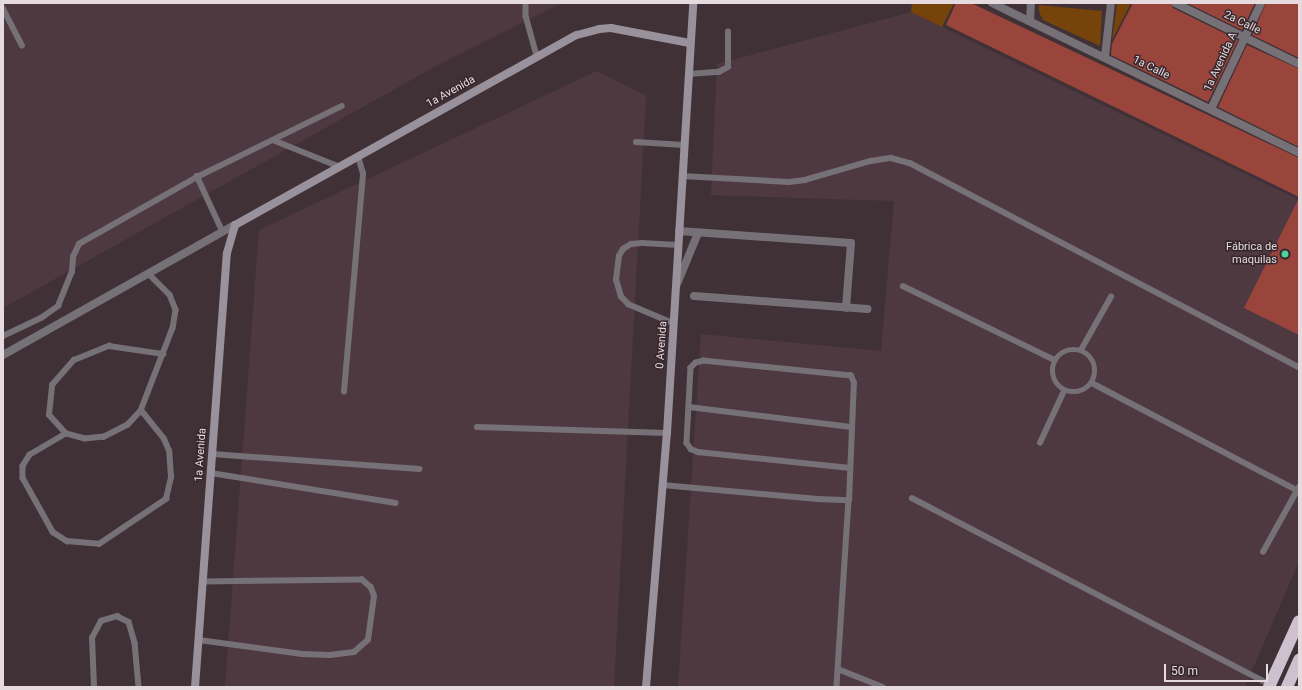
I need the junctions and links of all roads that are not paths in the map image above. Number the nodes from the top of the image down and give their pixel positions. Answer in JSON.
{"nodes":[{"id":1,"x":526,"y":3,"type":"edge"},
{"id":2,"x":693,"y":3,"type":"edge"},
{"id":3,"x":992,"y":3,"type":"edge"},
{"id":4,"x":1031,"y":3,"type":"edge"},
{"id":5,"x":1111,"y":3,"type":"edge"},
{"id":6,"x":1175,"y":3,"type":"edge"},
{"id":7,"x":1261,"y":3,"type":"edge"},
{"id":8,"x":3,"y":8,"type":"edge"},
{"id":9,"x":1030,"y":21,"type":"junction"},
{"id":10,"x":728,"y":32,"type":"dead end"},
{"id":11,"x":1245,"y":37,"type":"junction"},
{"id":12,"x":690,"y":43,"type":"junction"},
{"id":13,"x":22,"y":44,"type":"dead end"},
{"id":14,"x":537,"y":56,"type":"junction"},
{"id":15,"x":1105,"y":57,"type":"junction"},
{"id":16,"x":1299,"y":64,"type":"edge"},
{"id":17,"x":688,"y":74,"type":"junction"},
{"id":18,"x":342,"y":106,"type":"dead end"},
{"id":19,"x":1211,"y":109,"type":"junction"},
{"id":20,"x":273,"y":140,"type":"junction"},
{"id":21,"x":636,"y":142,"type":"dead end"},
{"id":22,"x":684,"y":145,"type":"junction"},
{"id":23,"x":1299,"y":153,"type":"edge"},
{"id":24,"x":358,"y":157,"type":"junction"},
{"id":25,"x":340,"y":167,"type":"junction"},
{"id":26,"x":682,"y":176,"type":"junction"},
{"id":27,"x":197,"y":177,"type":"junction"},
{"id":28,"x":235,"y":225,"type":"junction"},
{"id":29,"x":222,"y":231,"type":"junction"},
{"id":30,"x":679,"y":231,"type":"junction"},
{"id":31,"x":698,"y":233,"type":"junction"},
{"id":32,"x":678,"y":246,"type":"junction"},
{"id":33,"x":148,"y":273,"type":"junction"},
{"id":34,"x":676,"y":285,"type":"junction"},
{"id":35,"x":903,"y":286,"type":"dead end"},
{"id":36,"x":694,"y":296,"type":"dead end"},
{"id":37,"x":1111,"y":297,"type":"dead end"},
{"id":38,"x":846,"y":308,"type":"junction"},
{"id":39,"x":868,"y":309,"type":"dead end"},
{"id":40,"x":674,"y":324,"type":"junction"},
{"id":41,"x":3,"y":336,"type":"edge"},
{"id":42,"x":1081,"y":350,"type":"junction"},
{"id":43,"x":163,"y":354,"type":"junction"},
{"id":44,"x":3,"y":355,"type":"edge"},
{"id":45,"x":1055,"y":360,"type":"junction"},
{"id":46,"x":1299,"y":368,"type":"edge"},
{"id":47,"x":1092,"y":383,"type":"junction"},
{"id":48,"x":1064,"y":391,"type":"junction"},
{"id":49,"x":344,"y":392,"type":"dead end"},
{"id":50,"x":689,"y":407,"type":"junction"},
{"id":51,"x":141,"y":411,"type":"junction"},
{"id":52,"x":477,"y":427,"type":"dead end"},
{"id":53,"x":851,"y":427,"type":"junction"},
{"id":54,"x":667,"y":433,"type":"junction"},
{"id":55,"x":66,"y":434,"type":"junction"},
{"id":56,"x":1040,"y":443,"type":"dead end"},
{"id":57,"x":212,"y":454,"type":"junction"},
{"id":58,"x":419,"y":468,"type":"dead end"},
{"id":59,"x":850,"y":468,"type":"junction"},
{"id":60,"x":211,"y":473,"type":"junction"},
{"id":61,"x":663,"y":485,"type":"junction"},
{"id":62,"x":1298,"y":489,"type":"edge"},
{"id":63,"x":912,"y":498,"type":"dead end"},
{"id":64,"x":849,"y":500,"type":"junction"},
{"id":65,"x":396,"y":503,"type":"dead end"},
{"id":66,"x":1263,"y":552,"type":"dead end"},
{"id":67,"x":203,"y":582,"type":"junction"},
{"id":68,"x":1299,"y":621,"type":"edge"},
{"id":69,"x":199,"y":640,"type":"junction"},
{"id":70,"x":1299,"y":660,"type":"edge"},
{"id":71,"x":838,"y":668,"type":"junction"},
{"id":72,"x":1270,"y":686,"type":"edge"},
{"id":73,"x":94,"y":687,"type":"edge"},
{"id":74,"x":139,"y":687,"type":"edge"},
{"id":75,"x":195,"y":687,"type":"edge"},
{"id":76,"x":646,"y":687,"type":"edge"},
{"id":77,"x":837,"y":687,"type":"edge"},
{"id":78,"x":883,"y":687,"type":"edge"},
{"id":79,"x":1287,"y":687,"type":"edge"}],
"edges":[{"from":1,"to":14,"type":"lane"},
{"from":2,"to":12,"type":"street","name":"0 Avenida"},
{"from":3,"to":9,"type":"street","name":"1a Calle"},
{"from":4,"to":9,"type":"street"},
{"from":5,"to":15,"type":"street"},
{"from":6,"to":11,"type":"street","name":"2a Calle"},
{"from":7,"to":11,"type":"street","name":"1a Avenida A"},
{"from":8,"to":13,"type":"lane"},
{"from":9,"to":15,"type":"street","name":"1a Calle"},
{"from":10,"to":17,"type":"lane"},
{"from":11,"to":16,"type":"street","name":"2a Calle"},
{"from":11,"to":19,"type":"street","name":"1a Avenida A"},
{"from":12,"to":14,"type":"street","name":"1a Avenida"},
{"from":12,"to":17,"type":"street","name":"0 Avenida"},
{"from":14,"to":24,"type":"street","name":"1a Avenida"},
{"from":15,"to":19,"type":"street","name":"1a Calle"},
{"from":17,"to":22,"type":"street","name":"0 Avenida"},
{"from":18,"to":20,"type":"lane"},
{"from":19,"to":23,"type":"street","name":"1a Calle"},
{"from":20,"to":25,"type":"lane"},
{"from":20,"to":27,"type":"lane"},
{"from":21,"to":22,"type":"lane"},
{"from":22,"to":26,"type":"street","name":"0 Avenida"},
{"from":24,"to":25,"type":"street","name":"1a Avenida"},
{"from":24,"to":49,"type":"lane"},
{"from":25,"to":28,"type":"street","name":"1a Avenida"},
{"from":26,"to":30,"type":"street","name":"0 Avenida"},
{"from":26,"to":46,"type":"lane"},
{"from":27,"to":29,"type":"lane"},
{"from":27,"to":41,"type":"lane"},
{"from":28,"to":29,"type":"street","name":"1a Avenida"},
{"from":28,"to":57,"type":"street","name":"1a Avenida"},
{"from":29,"to":33,"type":"street","name":"1a Avenida"},
{"from":30,"to":31,"type":"street"},
{"from":30,"to":32,"type":"street","name":"0 Avenida"},
{"from":31,"to":34,"type":"street"},
{"from":31,"to":38,"type":"street"},
{"from":32,"to":34,"type":"street","name":"0 Avenida"},
{"from":32,"to":40,"type":"lane"},
{"from":33,"to":43,"type":"lane"},
{"from":33,"to":44,"type":"street","name":"1a Avenida"},
{"from":34,"to":40,"type":"street","name":"0 Avenida"},
{"from":35,"to":45,"type":"lane"},
{"from":36,"to":38,"type":"street"},
{"from":37,"to":42,"type":"lane"},
{"from":38,"to":39,"type":"street"},
{"from":40,"to":54,"type":"street","name":"0 Avenida"},
{"from":42,"to":45,"type":"lane"},
{"from":42,"to":47,"type":"lane"},
{"from":43,"to":51,"type":"lane"},
{"from":43,"to":55,"type":"lane"},
{"from":45,"to":48,"type":"lane"},
{"from":47,"to":48,"type":"lane"},
{"from":47,"to":62,"type":"lane"},
{"from":48,"to":56,"type":"lane"},
{"from":50,"to":53,"type":"lane"},
{"from":50,"to":53,"type":"lane"},
{"from":50,"to":59,"type":"lane"},
{"from":51,"to":55,"type":"lane"},
{"from":51,"to":55,"type":"lane"},
{"from":52,"to":54,"type":"lane"},
{"from":53,"to":59,"type":"lane"},
{"from":54,"to":61,"type":"street","name":"0 Avenida"},
{"from":57,"to":58,"type":"lane"},
{"from":57,"to":60,"type":"street","name":"1a Avenida"},
{"from":59,"to":64,"type":"lane"},
{"from":60,"to":65,"type":"lane"},
{"from":60,"to":67,"type":"street","name":"1a Avenida"},
{"from":61,"to":64,"type":"lane"},
{"from":61,"to":76,"type":"street","name":"0 Avenida"},
{"from":62,"to":66,"type":"lane"},
{"from":63,"to":72,"type":"lane"},
{"from":64,"to":71,"type":"lane"},
{"from":67,"to":69,"type":"street","name":"1a Avenida"},
{"from":67,"to":69,"type":"lane"},
{"from":68,"to":72,"type":"highway"},
{"from":69,"to":75,"type":"street","name":"1a Avenida"},
{"from":70,"to":79,"type":"highway"},
{"from":71,"to":77,"type":"lane"},
{"from":71,"to":78,"type":"lane"},
{"from":73,"to":74,"type":"lane"}]}
